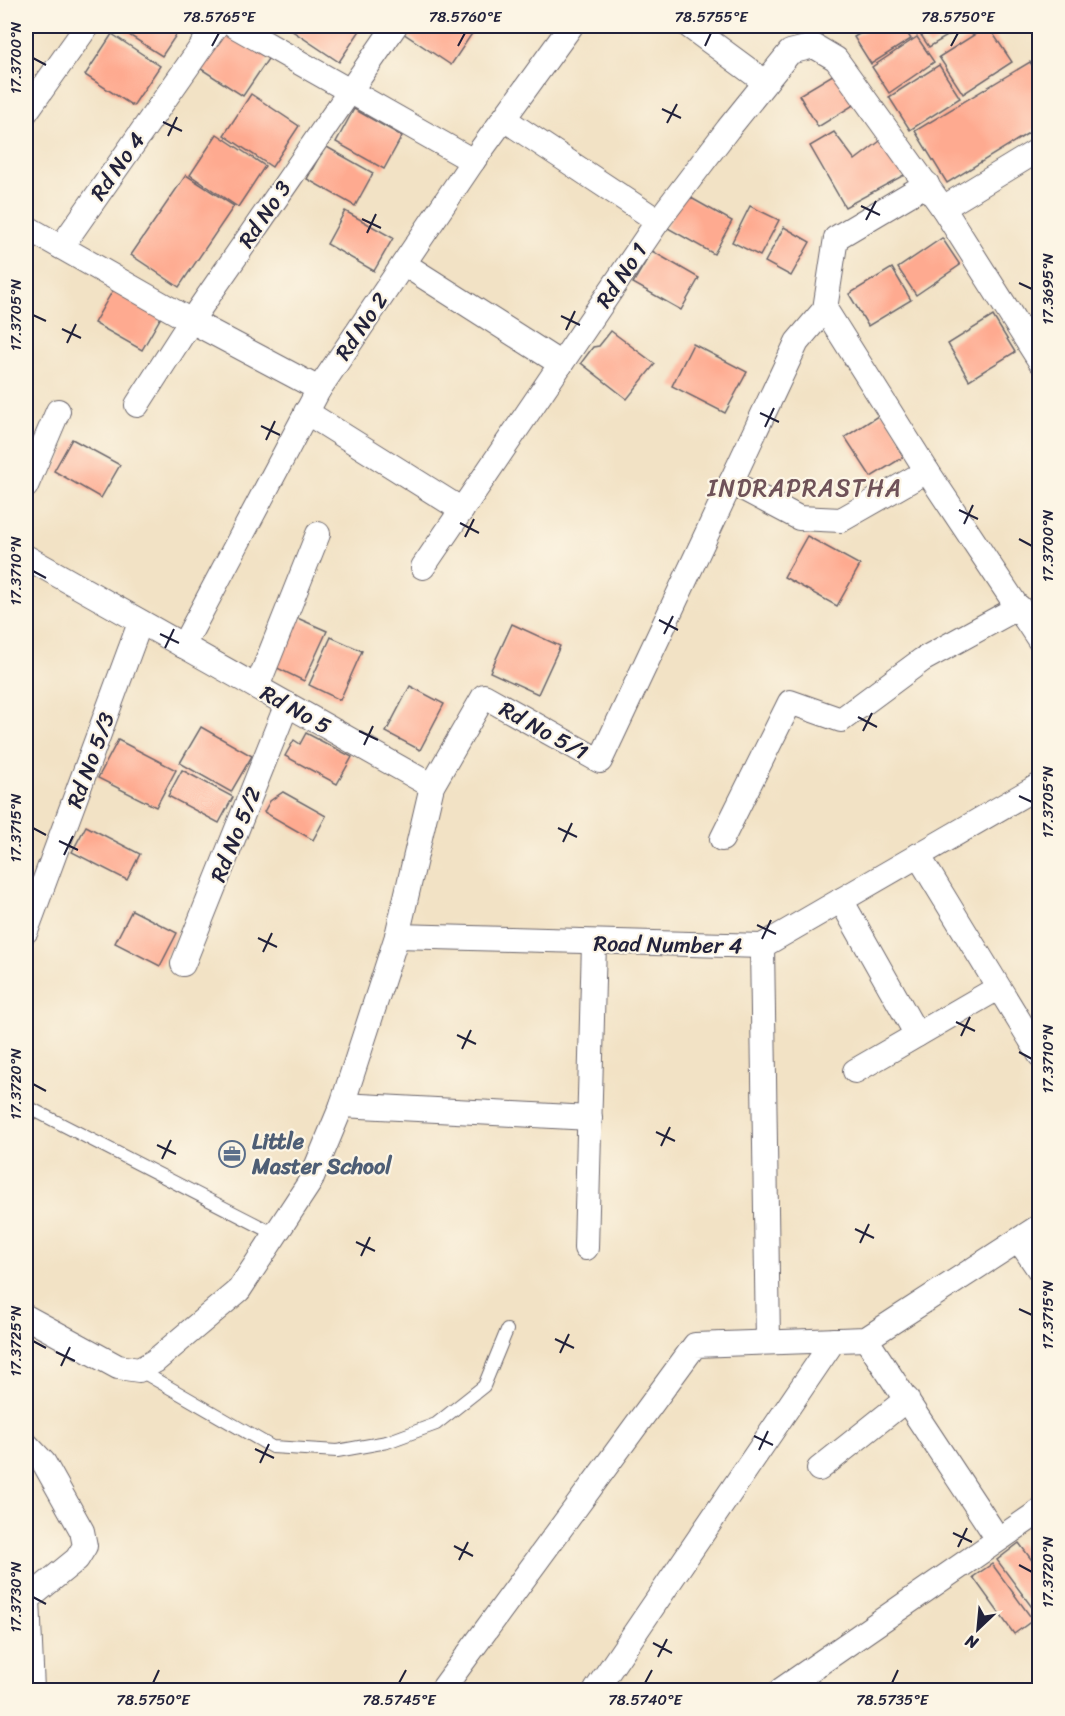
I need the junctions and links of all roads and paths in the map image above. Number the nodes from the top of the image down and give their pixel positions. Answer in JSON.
{"nodes":[{"id":1,"x":87,"y":26,"type":"edge"},
{"id":2,"x":216,"y":26,"type":"edge"},
{"id":3,"x":236,"y":26,"type":"edge"},
{"id":4,"x":395,"y":26,"type":"edge"},
{"id":5,"x":571,"y":26,"type":"edge"},
{"id":6,"x":689,"y":26,"type":"edge"},
{"id":7,"x":765,"y":82,"type":"junction"},
{"id":8,"x":348,"y":90,"type":"junction"},
{"id":9,"x":26,"y":112,"type":"edge"},
{"id":10,"x":504,"y":119,"type":"junction"},
{"id":11,"x":1040,"y":149,"type":"edge"},
{"id":12,"x":473,"y":161,"type":"junction"},
{"id":13,"x":927,"y":184,"type":"junction"},
{"id":14,"x":943,"y":208,"type":"junction"},
{"id":15,"x":658,"y":221,"type":"junction"},
{"id":16,"x":26,"y":227,"type":"edge"},
{"id":17,"x":61,"y":247,"type":"junction"},
{"id":18,"x":404,"y":264,"type":"junction"},
{"id":19,"x":825,"y":309,"type":"junction"},
{"id":20,"x":191,"y":321,"type":"junction"},
{"id":21,"x":1040,"y":361,"type":"edge"},
{"id":22,"x":561,"y":364,"type":"junction"},
{"id":23,"x":319,"y":388,"type":"junction"},
{"id":24,"x":137,"y":405,"type":"dead end"},
{"id":25,"x":58,"y":411,"type":"dead end"},
{"id":26,"x":306,"y":412,"type":"junction"},
{"id":27,"x":927,"y":471,"type":"junction"},
{"id":28,"x":731,"y":482,"type":"junction"},
{"id":29,"x":26,"y":486,"type":"edge"},
{"id":30,"x":462,"y":510,"type":"junction"},
{"id":31,"x":318,"y":534,"type":"dead end"},
{"id":32,"x":26,"y":557,"type":"edge"},
{"id":33,"x":423,"y":567,"type":"dead end"},
{"id":34,"x":1018,"y":607,"type":"junction"},
{"id":35,"x":140,"y":622,"type":"junction"},
{"id":36,"x":1040,"y":641,"type":"edge"},
{"id":37,"x":183,"y":646,"type":"junction"},
{"id":38,"x":257,"y":687,"type":"junction"},
{"id":39,"x":287,"y":704,"type":"junction"},
{"id":40,"x":1040,"y":785,"type":"edge"},
{"id":41,"x":432,"y":786,"type":"junction"},
{"id":42,"x":722,"y":839,"type":"dead end"},
{"id":43,"x":918,"y":855,"type":"junction"},
{"id":44,"x":841,"y":900,"type":"junction"},
{"id":45,"x":26,"y":931,"type":"edge"},
{"id":46,"x":397,"y":936,"type":"junction"},
{"id":47,"x":594,"y":942,"type":"junction"},
{"id":48,"x":762,"y":946,"type":"junction"},
{"id":49,"x":183,"y":964,"type":"dead end"},
{"id":50,"x":998,"y":988,"type":"junction"},
{"id":51,"x":917,"y":1035,"type":"junction"},
{"id":52,"x":1040,"y":1055,"type":"edge"},
{"id":53,"x":855,"y":1071,"type":"dead end"},
{"id":54,"x":342,"y":1105,"type":"junction"},
{"id":55,"x":26,"y":1106,"type":"edge"},
{"id":56,"x":590,"y":1118,"type":"junction"},
{"id":57,"x":1040,"y":1226,"type":"edge"},
{"id":58,"x":275,"y":1234,"type":"junction"},
{"id":59,"x":1019,"y":1240,"type":"junction"},
{"id":60,"x":586,"y":1248,"type":"dead end"},
{"id":61,"x":1040,"y":1272,"type":"edge"},
{"id":62,"x":28,"y":1327,"type":"edge"},
{"id":63,"x":507,"y":1330,"type":"dead end"},
{"id":64,"x":866,"y":1339,"type":"junction"},
{"id":65,"x":834,"y":1340,"type":"junction"},
{"id":66,"x":768,"y":1342,"type":"junction"},
{"id":67,"x":139,"y":1370,"type":"junction"},
{"id":68,"x":907,"y":1399,"type":"junction"},
{"id":69,"x":26,"y":1444,"type":"edge"},
{"id":70,"x":819,"y":1468,"type":"dead end"},
{"id":71,"x":1040,"y":1511,"type":"edge"},
{"id":72,"x":998,"y":1539,"type":"junction"},
{"id":73,"x":32,"y":1690,"type":"edge"},
{"id":74,"x":442,"y":1690,"type":"edge"},
{"id":75,"x":596,"y":1690,"type":"edge"},
{"id":76,"x":781,"y":1690,"type":"edge"}],
"edges":[{"from":1,"to":9,"type":"street"},
{"from":2,"to":17,"type":"street","name":"Rd No 4"},
{"from":3,"to":8,"type":"street"},
{"from":4,"to":8,"type":"street","name":"Rd No 3"},
{"from":5,"to":10,"type":"street","name":"Rd No 2"},
{"from":6,"to":7,"type":"street"},
{"from":7,"to":13,"type":"street","name":"Rd No 1"},
{"from":7,"to":15,"type":"street","name":"Rd No 1"},
{"from":8,"to":12,"type":"street"},
{"from":8,"to":20,"type":"street","name":"Rd No 3"},
{"from":10,"to":12,"type":"street","name":"Rd No 2"},
{"from":10,"to":15,"type":"street"},
{"from":11,"to":14,"type":"street"},
{"from":12,"to":18,"type":"street","name":"Rd No 2"},
{"from":13,"to":14,"type":"street"},
{"from":13,"to":19,"type":"street"},
{"from":14,"to":21,"type":"street"},
{"from":15,"to":22,"type":"street","name":"Rd No 1"},
{"from":16,"to":17,"type":"street"},
{"from":17,"to":20,"type":"street"},
{"from":18,"to":22,"type":"street"},
{"from":18,"to":23,"type":"street","name":"Rd No 2"},
{"from":19,"to":27,"type":"street"},
{"from":19,"to":28,"type":"street"},
{"from":20,"to":23,"type":"street"},
{"from":20,"to":24,"type":"street","name":"Rd No 3"},
{"from":22,"to":30,"type":"street","name":"Rd No 1"},
{"from":23,"to":26,"type":"street","name":"Rd No 2"},
{"from":25,"to":29,"type":"street"},
{"from":26,"to":30,"type":"street"},
{"from":26,"to":37,"type":"street","name":"Rd No 2"},
{"from":27,"to":28,"type":"street"},
{"from":27,"to":34,"type":"street"},
{"from":28,"to":41,"type":"street","name":"Rd No 5/1"},
{"from":30,"to":33,"type":"street","name":"Rd No 1"},
{"from":31,"to":38,"type":"street"},
{"from":32,"to":35,"type":"street","name":"Rd No 5"},
{"from":34,"to":36,"type":"street"},
{"from":34,"to":42,"type":"street"},
{"from":35,"to":37,"type":"street","name":"Rd No 5"},
{"from":35,"to":45,"type":"street","name":"Rd No 5/3"},
{"from":37,"to":38,"type":"street","name":"Rd No 5"},
{"from":38,"to":39,"type":"street","name":"Rd No 5"},
{"from":39,"to":41,"type":"street","name":"Rd No 5"},
{"from":39,"to":49,"type":"street","name":"Rd No 5/2"},
{"from":40,"to":43,"type":"street","name":"Road Number 4"},
{"from":41,"to":46,"type":"street"},
{"from":43,"to":44,"type":"street","name":"Road Number 4"},
{"from":43,"to":50,"type":"street"},
{"from":44,"to":48,"type":"street","name":"Road Number 4"},
{"from":44,"to":51,"type":"street"},
{"from":46,"to":47,"type":"street","name":"Road Number 4"},
{"from":46,"to":54,"type":"street"},
{"from":47,"to":48,"type":"street","name":"Road Number 4"},
{"from":47,"to":56,"type":"street"},
{"from":48,"to":66,"type":"street"},
{"from":50,"to":51,"type":"street"},
{"from":50,"to":52,"type":"street"},
{"from":51,"to":53,"type":"street"},
{"from":54,"to":56,"type":"street"},
{"from":54,"to":58,"type":"street"},
{"from":55,"to":58,"type":"lane"},
{"from":56,"to":60,"type":"street"},
{"from":57,"to":59,"type":"street"},
{"from":58,"to":67,"type":"street"},
{"from":59,"to":61,"type":"street"},
{"from":59,"to":64,"type":"street"},
{"from":62,"to":67,"type":"street"},
{"from":63,"to":67,"type":"lane"},
{"from":64,"to":65,"type":"street"},
{"from":64,"to":68,"type":"street"},
{"from":65,"to":66,"type":"street"},
{"from":65,"to":75,"type":"street"},
{"from":66,"to":74,"type":"street"},
{"from":68,"to":70,"type":"street"},
{"from":68,"to":72,"type":"street"},
{"from":69,"to":73,"type":"street"},
{"from":71,"to":72,"type":"street"},
{"from":72,"to":76,"type":"street"}]}
